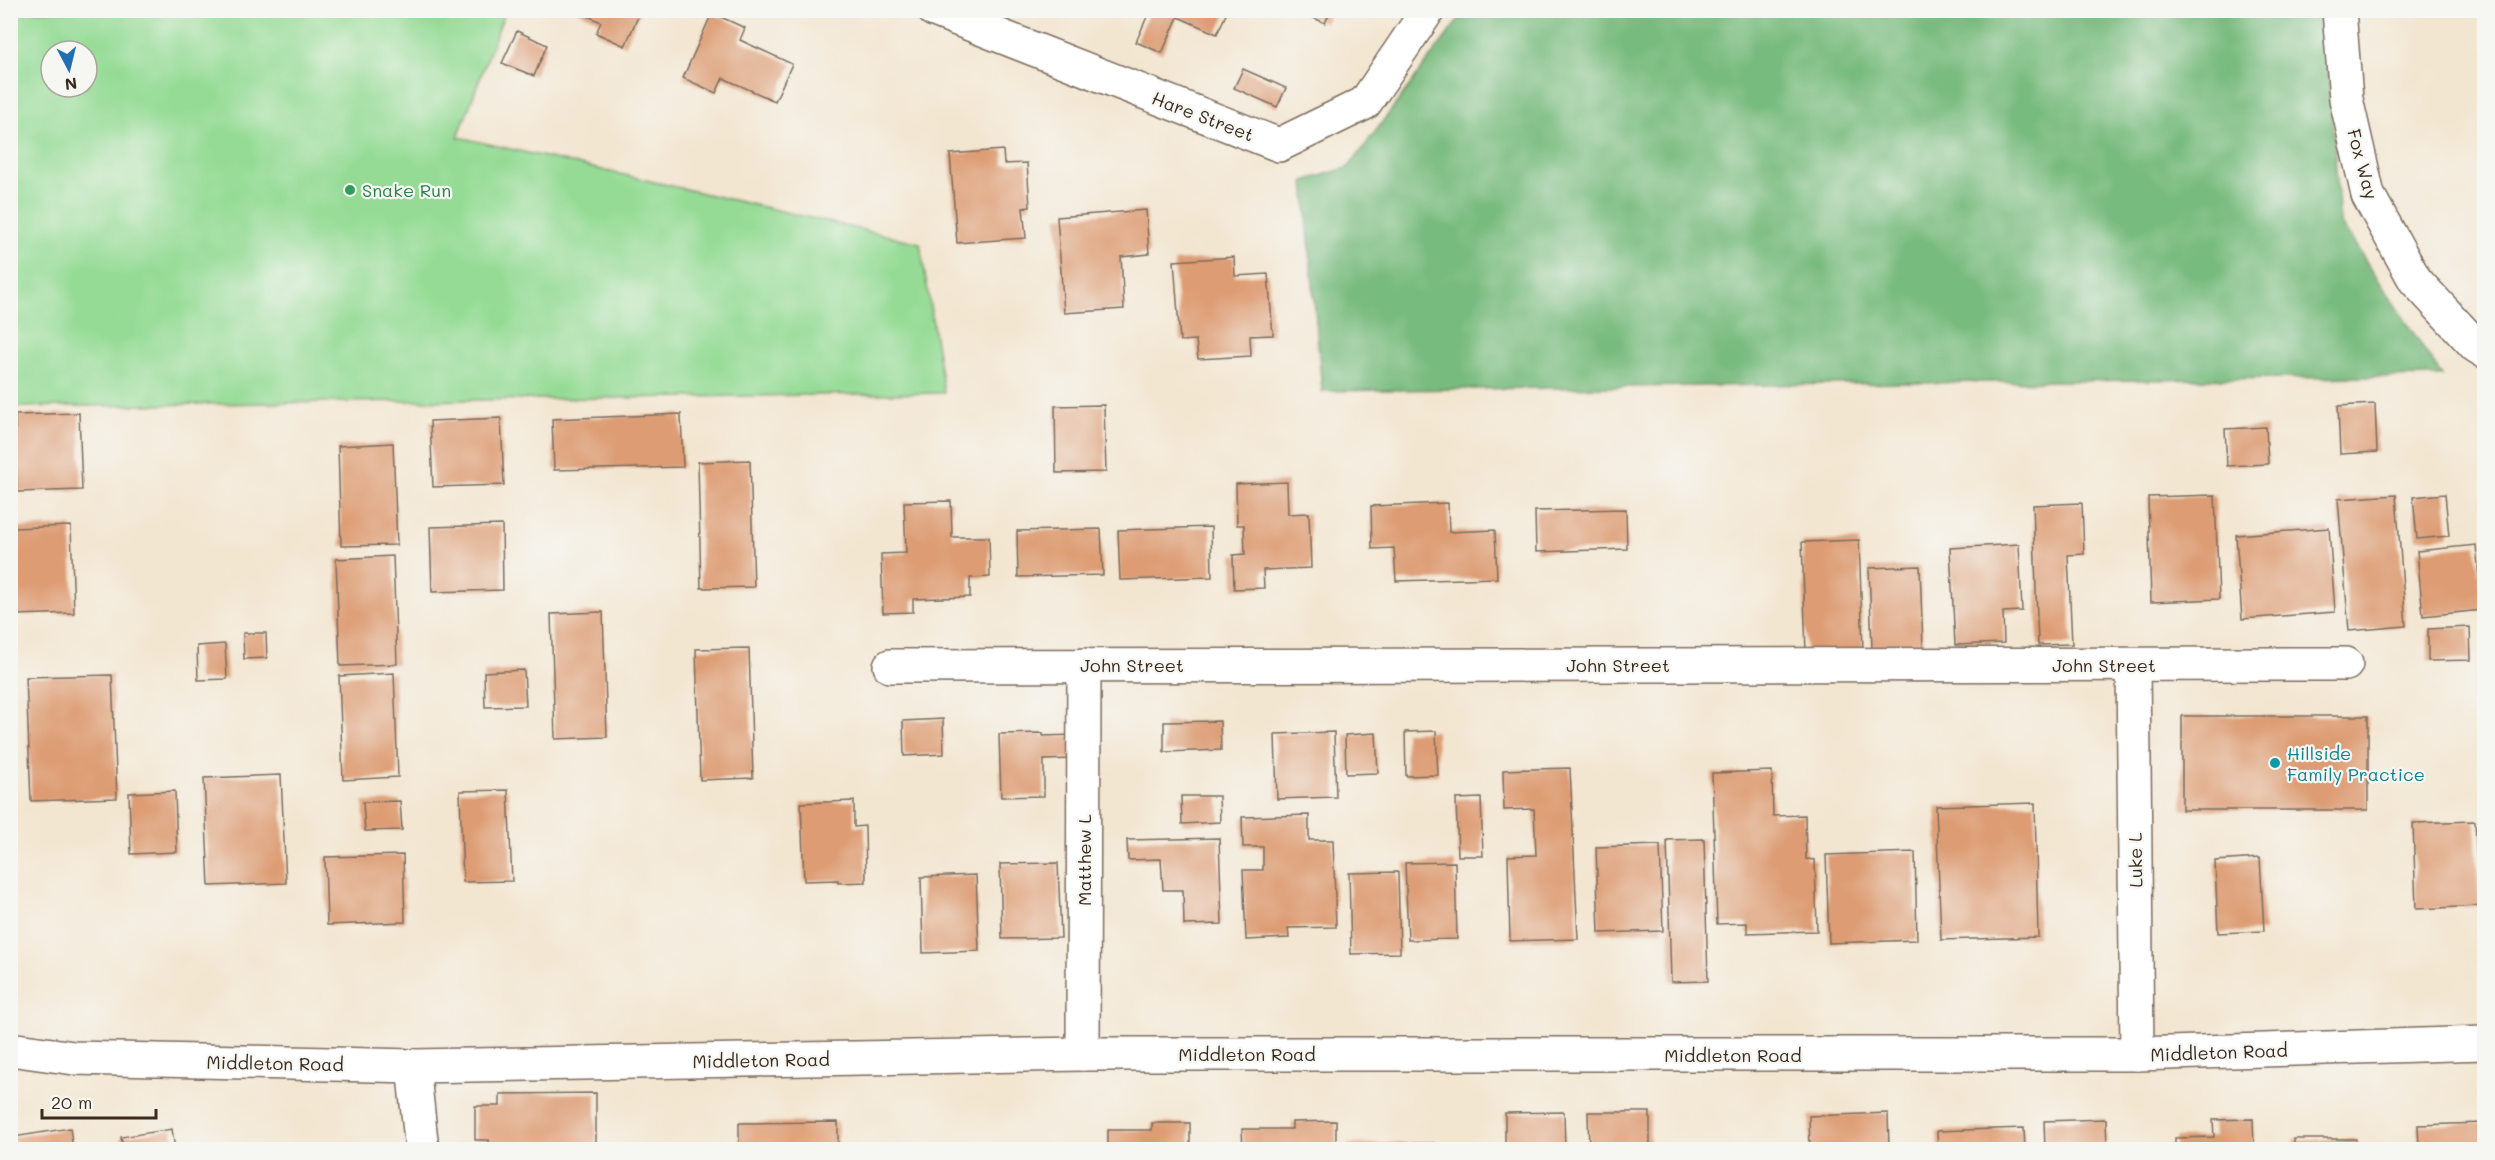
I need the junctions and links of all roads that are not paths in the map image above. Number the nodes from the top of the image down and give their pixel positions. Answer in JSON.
{"nodes":[{"id":1,"x":934,"y":10,"type":"edge"},
{"id":2,"x":1428,"y":10,"type":"edge"},
{"id":3,"x":2339,"y":10,"type":"edge"},
{"id":4,"x":2484,"y":351,"type":"edge"},
{"id":5,"x":2346,"y":664,"type":"dead end"},
{"id":6,"x":1084,"y":665,"type":"junction"},
{"id":7,"x":2133,"y":665,"type":"junction"},
{"id":8,"x":890,"y":666,"type":"dead end"},
{"id":9,"x":2484,"y":1043,"type":"edge"},
{"id":10,"x":10,"y":1049,"type":"edge"},
{"id":11,"x":1083,"y":1054,"type":"junction"},
{"id":12,"x":2137,"y":1054,"type":"junction"},
{"id":13,"x":413,"y":1066,"type":"junction"},
{"id":14,"x":422,"y":1149,"type":"edge"}],
"edges":[{"from":1,"to":2,"type":"street","name":"Hare Street"},
{"from":3,"to":4,"type":"street","name":"Fox Way"},
{"from":5,"to":7,"type":"street","name":"John Street"},
{"from":6,"to":7,"type":"street","name":"John Street"},
{"from":6,"to":8,"type":"street","name":"John Street"},
{"from":6,"to":11,"type":"street","name":"Matthew L"},
{"from":7,"to":12,"type":"street","name":"Luke L"},
{"from":9,"to":12,"type":"street","name":"Middleton Road"},
{"from":10,"to":13,"type":"street","name":"Middleton Road"},
{"from":11,"to":12,"type":"street","name":"Middleton Road"},
{"from":11,"to":13,"type":"street","name":"Middleton Road"},
{"from":13,"to":14,"type":"street"}]}
